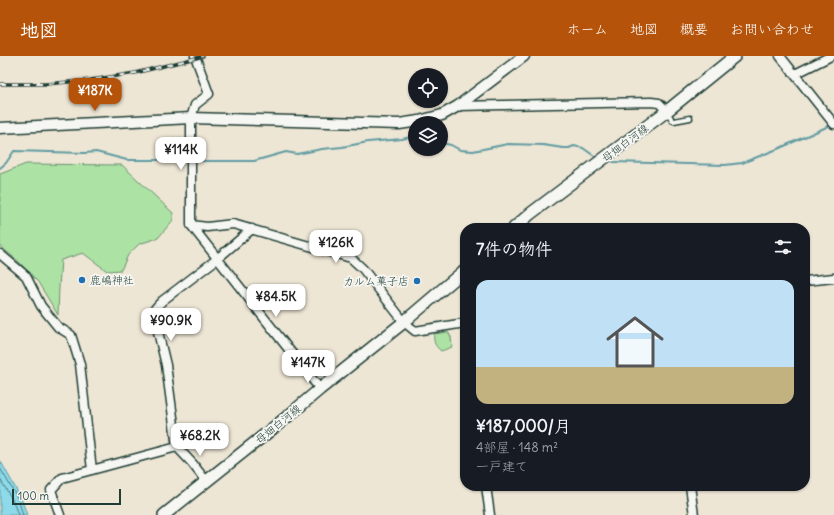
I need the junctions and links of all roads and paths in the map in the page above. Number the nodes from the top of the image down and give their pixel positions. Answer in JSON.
{"nodes":[{"id":1,"x":195,"y":56,"type":"edge"},
{"id":2,"x":524,"y":56,"type":"edge"},
{"id":3,"x":735,"y":56,"type":"edge"},
{"id":4,"x":780,"y":56,"type":"edge"},
{"id":5,"x":831,"y":56,"type":"edge"},
{"id":6,"x":795,"y":74,"type":"junction"},
{"id":7,"x":458,"y":106,"type":"junction"},
{"id":8,"x":667,"y":111,"type":"junction"},
{"id":9,"x":191,"y":118,"type":"junction"},
{"id":10,"x":690,"y":118,"type":"dead end"},
{"id":11,"x":834,"y":124,"type":"edge"},
{"id":12,"x":0,"y":128,"type":"edge"},
{"id":13,"x":520,"y":223,"type":"edge"},
{"id":14,"x":191,"y":224,"type":"junction"},
{"id":15,"x":252,"y":229,"type":"junction"},
{"id":16,"x":0,"y":254,"type":"edge"},
{"id":17,"x":217,"y":259,"type":"junction"},
{"id":18,"x":460,"y":274,"type":"edge"},
{"id":19,"x":834,"y":278,"type":"edge"},
{"id":20,"x":810,"y":280,"type":"edge"},
{"id":21,"x":404,"y":322,"type":"junction"},
{"id":22,"x":460,"y":324,"type":"edge"},
{"id":23,"x":320,"y":389,"type":"junction"},
{"id":24,"x":177,"y":447,"type":"junction"},
{"id":25,"x":92,"y":470,"type":"junction"},
{"id":26,"x":206,"y":481,"type":"junction"},
{"id":27,"x":487,"y":491,"type":"edge"},
{"id":28,"x":691,"y":491,"type":"edge"},
{"id":29,"x":60,"y":515,"type":"edge"},
{"id":30,"x":164,"y":515,"type":"edge"},
{"id":31,"x":490,"y":515,"type":"edge"},
{"id":32,"x":694,"y":515,"type":"edge"}],
"edges":[{"from":1,"to":9,"type":"street"},
{"from":2,"to":7,"type":"street"},
{"from":3,"to":8,"type":"main road","name":"母畑白河線"},
{"from":4,"to":6,"type":"street"},
{"from":5,"to":6,"type":"street"},
{"from":6,"to":11,"type":"street"},
{"from":7,"to":8,"type":"street"},
{"from":7,"to":9,"type":"street"},
{"from":8,"to":10,"type":"lane"},
{"from":8,"to":13,"type":"main road","name":"母畑白河線"},
{"from":9,"to":12,"type":"street"},
{"from":9,"to":14,"type":"street"},
{"from":14,"to":15,"type":"street"},
{"from":14,"to":17,"type":"street"},
{"from":15,"to":17,"type":"street"},
{"from":15,"to":21,"type":"street"},
{"from":16,"to":25,"type":"street"},
{"from":17,"to":23,"type":"street"},
{"from":17,"to":24,"type":"street"},
{"from":18,"to":21,"type":"main road","name":"母畑白河線"},
{"from":19,"to":20,"type":"street"},
{"from":21,"to":22,"type":"street"},
{"from":21,"to":23,"type":"main road","name":"母畑白河線"},
{"from":23,"to":26,"type":"main road","name":"母畑白河線"},
{"from":24,"to":25,"type":"street"},
{"from":24,"to":26,"type":"street"},
{"from":25,"to":29,"type":"street"},
{"from":26,"to":30,"type":"main road","name":"母畑白河線"},
{"from":27,"to":31,"type":"street"},
{"from":28,"to":32,"type":"street"}]}
